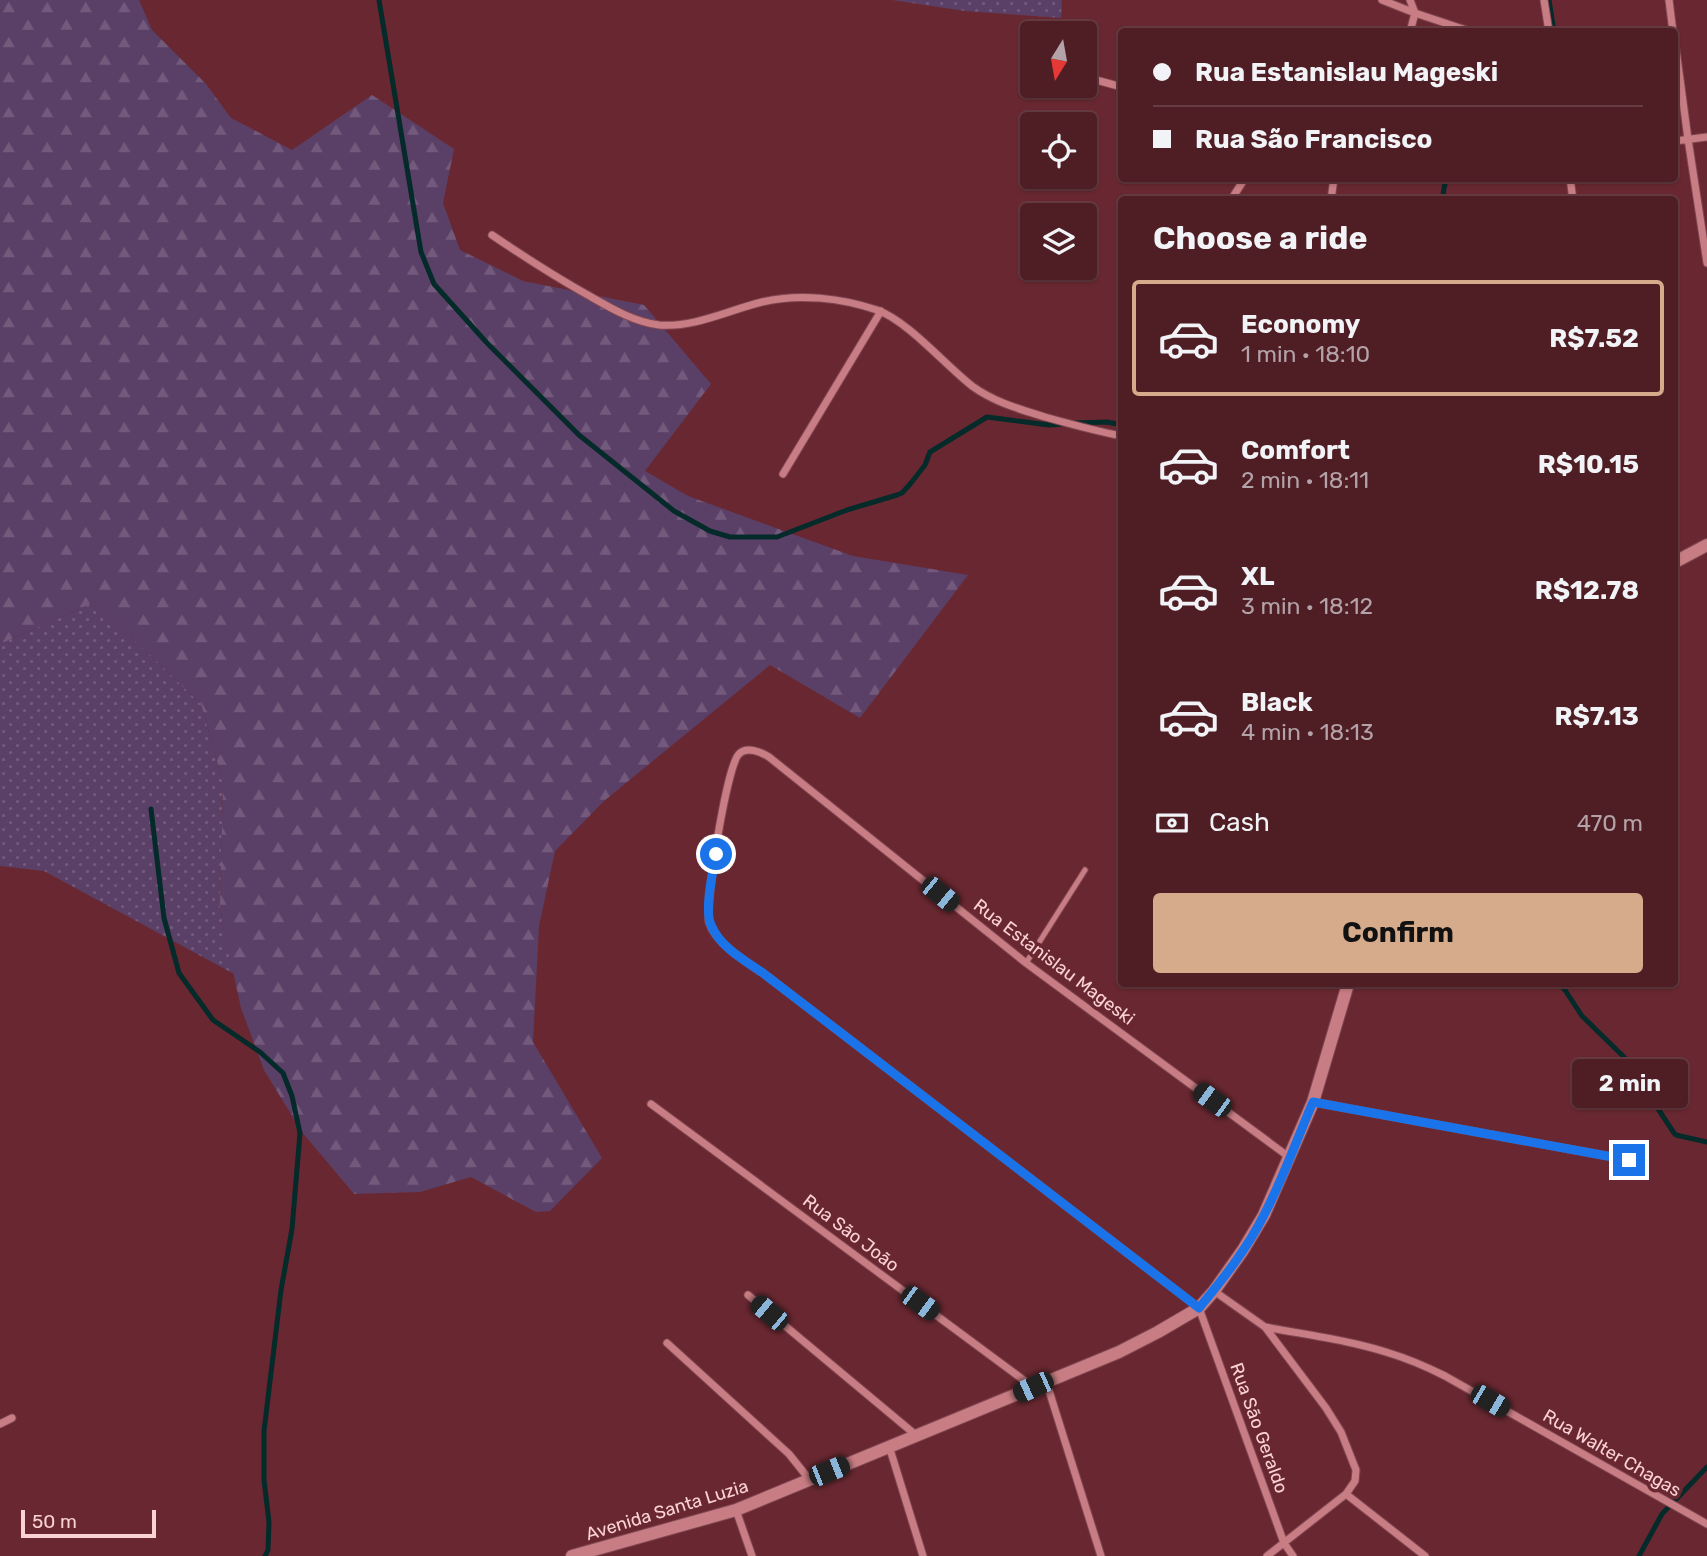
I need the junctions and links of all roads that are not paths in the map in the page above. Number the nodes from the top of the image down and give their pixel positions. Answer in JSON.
{"nodes":[{"id":1,"x":1382,"y":0,"type":"edge"},
{"id":2,"x":1410,"y":0,"type":"edge"},
{"id":3,"x":1544,"y":0,"type":"edge"},
{"id":4,"x":1669,"y":0,"type":"edge"},
{"id":5,"x":1415,"y":13,"type":"junction"},
{"id":6,"x":1411,"y":28,"type":"edge"},
{"id":7,"x":1460,"y":28,"type":"edge"},
{"id":8,"x":1548,"y":28,"type":"edge"},
{"id":9,"x":1672,"y":28,"type":"edge"},
{"id":10,"x":1678,"y":64,"type":"edge"},
{"id":11,"x":1097,"y":80,"type":"edge"},
{"id":12,"x":1118,"y":86,"type":"edge"},
{"id":13,"x":1707,"y":137,"type":"edge"},
{"id":14,"x":1688,"y":139,"type":"junction"},
{"id":15,"x":1678,"y":141,"type":"edge"},
{"id":16,"x":492,"y":235,"type":"dead end"},
{"id":17,"x":1707,"y":263,"type":"edge"},
{"id":18,"x":881,"y":312,"type":"junction"},
{"id":19,"x":1118,"y":435,"type":"edge"},
{"id":20,"x":782,"y":474,"type":"dead end"},
{"id":21,"x":1707,"y":545,"type":"edge"},
{"id":22,"x":1678,"y":560,"type":"edge"},
{"id":23,"x":1085,"y":870,"type":"dead end"},
{"id":24,"x":1026,"y":963,"type":"junction"},
{"id":25,"x":1347,"y":987,"type":"edge"},
{"id":26,"x":1313,"y":1102,"type":"junction"},
{"id":27,"x":651,"y":1104,"type":"dead end"},
{"id":28,"x":1290,"y":1157,"type":"junction"},
{"id":29,"x":1629,"y":1160,"type":"dead end"},
{"id":30,"x":1214,"y":1291,"type":"junction"},
{"id":31,"x":748,"y":1295,"type":"dead end"},
{"id":32,"x":1199,"y":1308,"type":"junction"},
{"id":33,"x":1265,"y":1327,"type":"junction"},
{"id":34,"x":667,"y":1343,"type":"dead end"},
{"id":35,"x":1046,"y":1381,"type":"junction"},
{"id":36,"x":1033,"y":1387,"type":"junction"},
{"id":37,"x":12,"y":1418,"type":"dead end"},
{"id":38,"x":0,"y":1424,"type":"edge"},
{"id":39,"x":916,"y":1436,"type":"junction"},
{"id":40,"x":889,"y":1446,"type":"junction"},
{"id":41,"x":809,"y":1479,"type":"junction"},
{"id":42,"x":1346,"y":1494,"type":"junction"},
{"id":43,"x":736,"y":1510,"type":"junction"},
{"id":44,"x":1707,"y":1524,"type":"edge"},
{"id":45,"x":1284,"y":1543,"type":"junction"},
{"id":46,"x":596,"y":1552,"type":"edge"},
{"id":47,"x":572,"y":1556,"type":"edge"},
{"id":48,"x":752,"y":1556,"type":"edge"},
{"id":49,"x":923,"y":1556,"type":"edge"},
{"id":50,"x":1101,"y":1556,"type":"edge"},
{"id":51,"x":1267,"y":1556,"type":"edge"},
{"id":52,"x":1293,"y":1556,"type":"edge"},
{"id":53,"x":1425,"y":1556,"type":"edge"}],
"edges":[{"from":1,"to":5,"type":"street"},
{"from":2,"to":5,"type":"street"},
{"from":3,"to":8,"type":"street"},
{"from":4,"to":9,"type":"street"},
{"from":5,"to":6,"type":"street"},
{"from":5,"to":7,"type":"street"},
{"from":10,"to":14,"type":"street"},
{"from":11,"to":12,"type":"street"},
{"from":13,"to":14,"type":"street"},
{"from":14,"to":15,"type":"street"},
{"from":14,"to":17,"type":"street"},
{"from":16,"to":18,"type":"street"},
{"from":18,"to":19,"type":"street"},
{"from":18,"to":20,"type":"street"},
{"from":21,"to":22,"type":"street"},
{"from":23,"to":24,"type":"lane"},
{"from":24,"to":28,"type":"street","name":"Rua Estanislau Mageski"},
{"from":24,"to":32,"type":"street","name":"Rua Estanislau Mageski"},
{"from":25,"to":26,"type":"street","name":"Avenida Santa Luzia"},
{"from":26,"to":28,"type":"street","name":"Avenida Santa Luzia"},
{"from":26,"to":29,"type":"street"},
{"from":27,"to":36,"type":"street","name":"Rua São João"},
{"from":28,"to":30,"type":"street","name":"Avenida Santa Luzia"},
{"from":30,"to":32,"type":"street","name":"Avenida Santa Luzia"},
{"from":30,"to":33,"type":"street"},
{"from":31,"to":39,"type":"street"},
{"from":32,"to":35,"type":"street","name":"Avenida Santa Luzia"},
{"from":32,"to":45,"type":"street","name":"Rua São Geraldo"},
{"from":33,"to":42,"type":"street"},
{"from":33,"to":44,"type":"street","name":"Rua Walter Chagas"},
{"from":34,"to":41,"type":"street"},
{"from":35,"to":36,"type":"street","name":"Avenida Santa Luzia"},
{"from":35,"to":50,"type":"street"},
{"from":36,"to":39,"type":"street","name":"Avenida Santa Luzia"},
{"from":37,"to":38,"type":"street"},
{"from":39,"to":40,"type":"street","name":"Avenida Santa Luzia"},
{"from":40,"to":41,"type":"street","name":"Avenida Santa Luzia"},
{"from":40,"to":49,"type":"street"},
{"from":41,"to":43,"type":"street","name":"Avenida Santa Luzia"},
{"from":42,"to":45,"type":"street"},
{"from":42,"to":53,"type":"street"},
{"from":43,"to":46,"type":"street","name":"Avenida Santa Luzia"},
{"from":43,"to":48,"type":"street"},
{"from":45,"to":51,"type":"street"},
{"from":45,"to":52,"type":"street","name":"Rua São Geraldo"},
{"from":46,"to":47,"type":"street","name":"Avenida Santa Luzia"}]}
